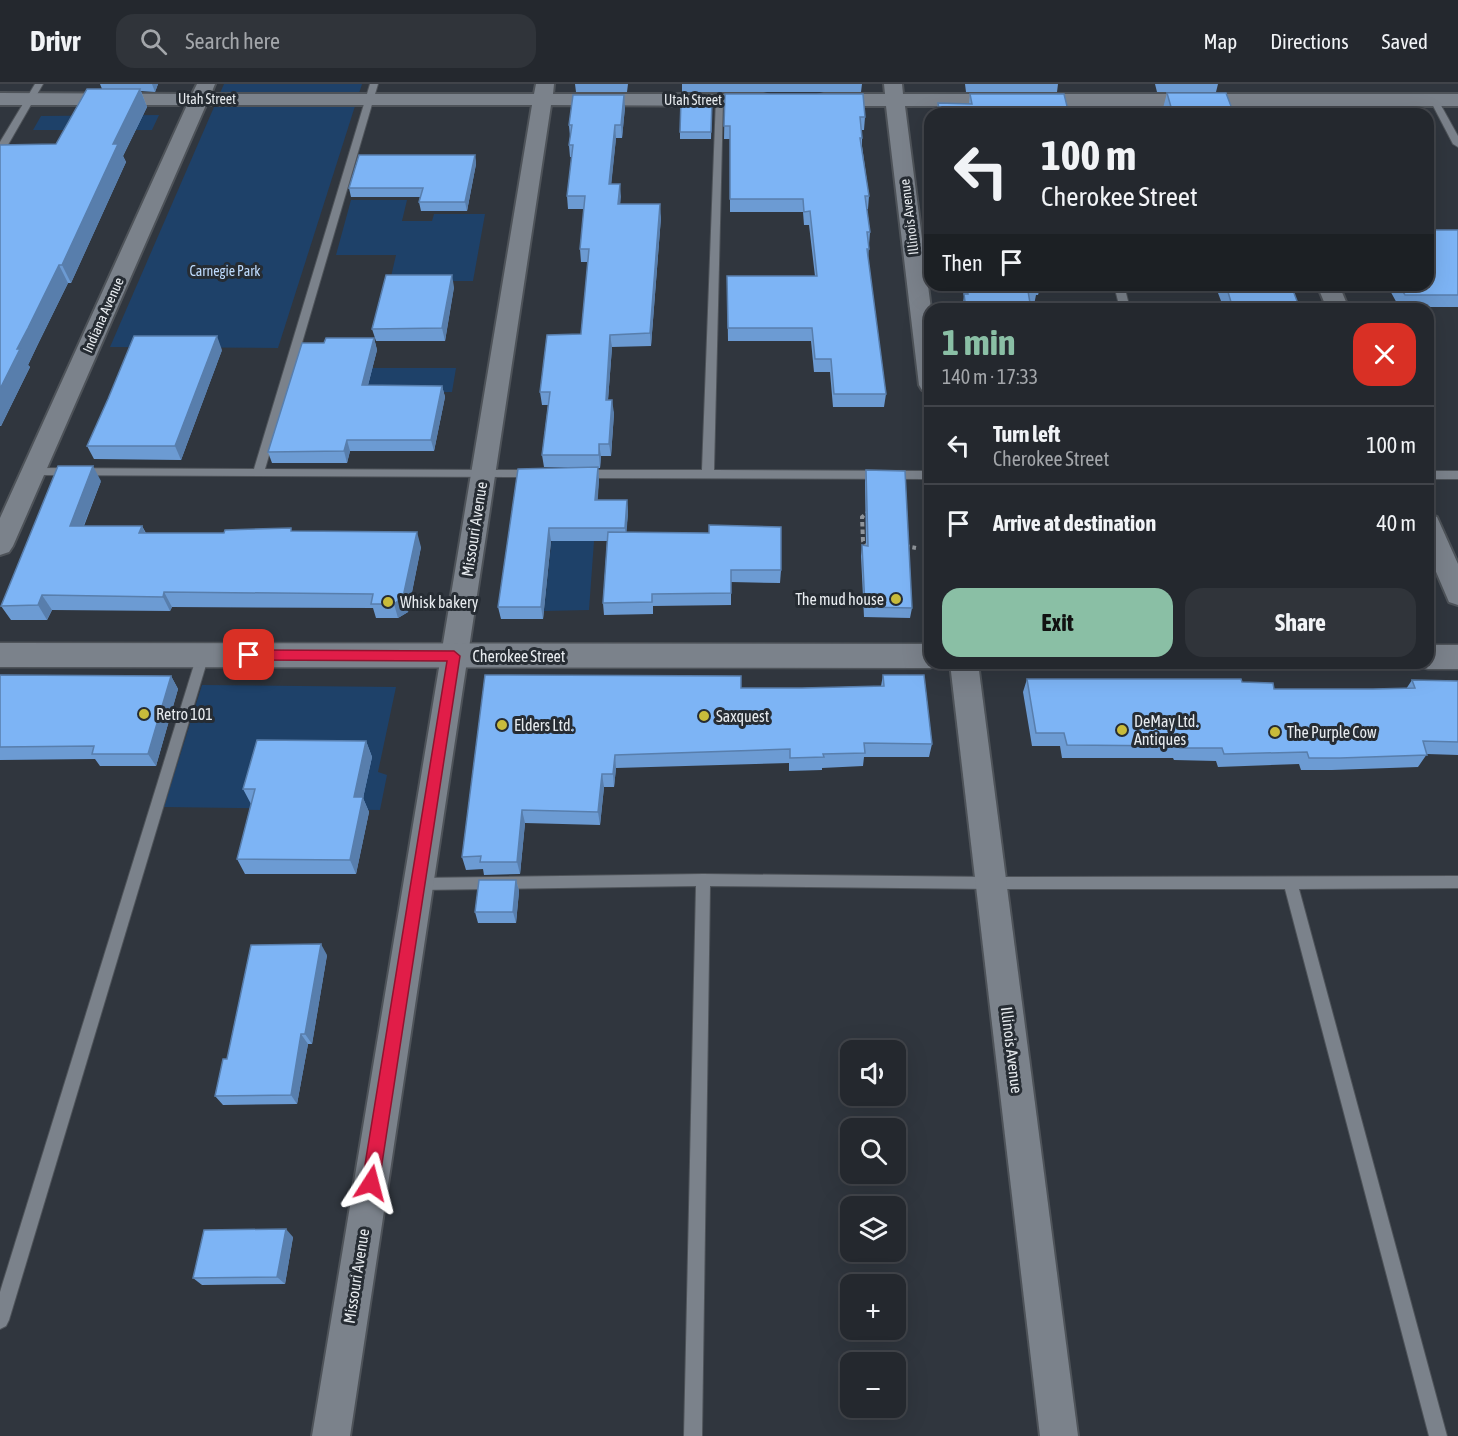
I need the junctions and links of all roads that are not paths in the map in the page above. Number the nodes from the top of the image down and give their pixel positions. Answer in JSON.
{"nodes":[{"id":1,"x":34,"y":92,"type":"edge"},
{"id":2,"x":203,"y":92,"type":"edge"},
{"id":3,"x":372,"y":92,"type":"edge"},
{"id":4,"x":544,"y":92,"type":"edge"},
{"id":5,"x":894,"y":92,"type":"edge"},
{"id":6,"x":0,"y":99,"type":"edge"},
{"id":7,"x":1250,"y":99,"type":"edge"},
{"id":8,"x":719,"y":100,"type":"junction"},
{"id":9,"x":777,"y":100,"type":"edge"},
{"id":10,"x":801,"y":100,"type":"edge"},
{"id":11,"x":1434,"y":100,"type":"junction"},
{"id":12,"x":1458,"y":100,"type":"edge"},
{"id":13,"x":1070,"y":107,"type":"edge"},
{"id":14,"x":1458,"y":144,"type":"edge"},
{"id":15,"x":0,"y":150,"type":"edge"},
{"id":16,"x":924,"y":336,"type":"edge"},
{"id":17,"x":33,"y":472,"type":"junction"},
{"id":18,"x":258,"y":473,"type":"junction"},
{"id":19,"x":483,"y":473,"type":"junction"},
{"id":20,"x":543,"y":474,"type":"edge"},
{"id":21,"x":567,"y":474,"type":"edge"},
{"id":22,"x":708,"y":474,"type":"junction"},
{"id":23,"x":924,"y":475,"type":"edge"},
{"id":24,"x":1434,"y":475,"type":"edge"},
{"id":25,"x":1458,"y":475,"type":"edge"},
{"id":26,"x":1434,"y":537,"type":"edge"},
{"id":27,"x":0,"y":546,"type":"edge"},
{"id":28,"x":1458,"y":595,"type":"edge"},
{"id":29,"x":0,"y":655,"type":"edge"},
{"id":30,"x":203,"y":655,"type":"junction"},
{"id":31,"x":454,"y":656,"type":"junction"},
{"id":32,"x":924,"y":656,"type":"edge"},
{"id":33,"x":1434,"y":657,"type":"edge"},
{"id":34,"x":1458,"y":657,"type":"edge"},
{"id":35,"x":965,"y":669,"type":"edge"},
{"id":36,"x":703,"y":880,"type":"junction"},
{"id":37,"x":1290,"y":882,"type":"junction"},
{"id":38,"x":1458,"y":882,"type":"edge"},
{"id":39,"x":991,"y":883,"type":"junction"},
{"id":40,"x":418,"y":884,"type":"junction"},
{"id":41,"x":0,"y":1320,"type":"edge"},
{"id":42,"x":331,"y":1436,"type":"edge"},
{"id":43,"x":693,"y":1436,"type":"edge"},
{"id":44,"x":1059,"y":1436,"type":"edge"},
{"id":45,"x":1438,"y":1436,"type":"edge"}],
"edges":[{"from":1,"to":2,"type":"street","name":"Utah Street"},
{"from":1,"to":6,"type":"street","name":"Utah Street"},
{"from":1,"to":15,"type":"lane"},
{"from":2,"to":3,"type":"street","name":"Utah Street"},
{"from":2,"to":17,"type":"street","name":"Indiana Avenue"},
{"from":3,"to":4,"type":"street","name":"Utah Street"},
{"from":3,"to":18,"type":"lane"},
{"from":4,"to":8,"type":"street","name":"Utah Street"},
{"from":4,"to":19,"type":"street","name":"Missouri Avenue"},
{"from":5,"to":10,"type":"street"},
{"from":5,"to":13,"type":"street"},
{"from":5,"to":16,"type":"street","name":"Illinois Avenue"},
{"from":7,"to":11,"type":"street"},
{"from":7,"to":13,"type":"street"},
{"from":8,"to":9,"type":"street","name":"Utah Street"},
{"from":8,"to":22,"type":"lane"},
{"from":11,"to":12,"type":"street"},
{"from":11,"to":14,"type":"lane"},
{"from":17,"to":18,"type":"lane"},
{"from":17,"to":27,"type":"street","name":"Indiana Avenue"},
{"from":18,"to":19,"type":"lane"},
{"from":19,"to":20,"type":"lane"},
{"from":19,"to":31,"type":"street","name":"Missouri Avenue"},
{"from":21,"to":22,"type":"lane"},
{"from":22,"to":23,"type":"lane"},
{"from":24,"to":25,"type":"lane"},
{"from":26,"to":28,"type":"street"},
{"from":29,"to":30,"type":"street","name":"Cherokee Street"},
{"from":30,"to":31,"type":"street","name":"Cherokee Street"},
{"from":30,"to":41,"type":"lane"},
{"from":31,"to":32,"type":"street","name":"Cherokee Street"},
{"from":31,"to":40,"type":"street","name":"Missouri Avenue"},
{"from":33,"to":34,"type":"street"},
{"from":35,"to":39,"type":"street","name":"Illinois Avenue"},
{"from":36,"to":39,"type":"lane"},
{"from":36,"to":40,"type":"lane"},
{"from":36,"to":43,"type":"lane"},
{"from":37,"to":38,"type":"lane"},
{"from":37,"to":39,"type":"lane"},
{"from":37,"to":45,"type":"lane"},
{"from":39,"to":44,"type":"street","name":"Illinois Avenue"},
{"from":40,"to":42,"type":"street","name":"Missouri Avenue"}]}
